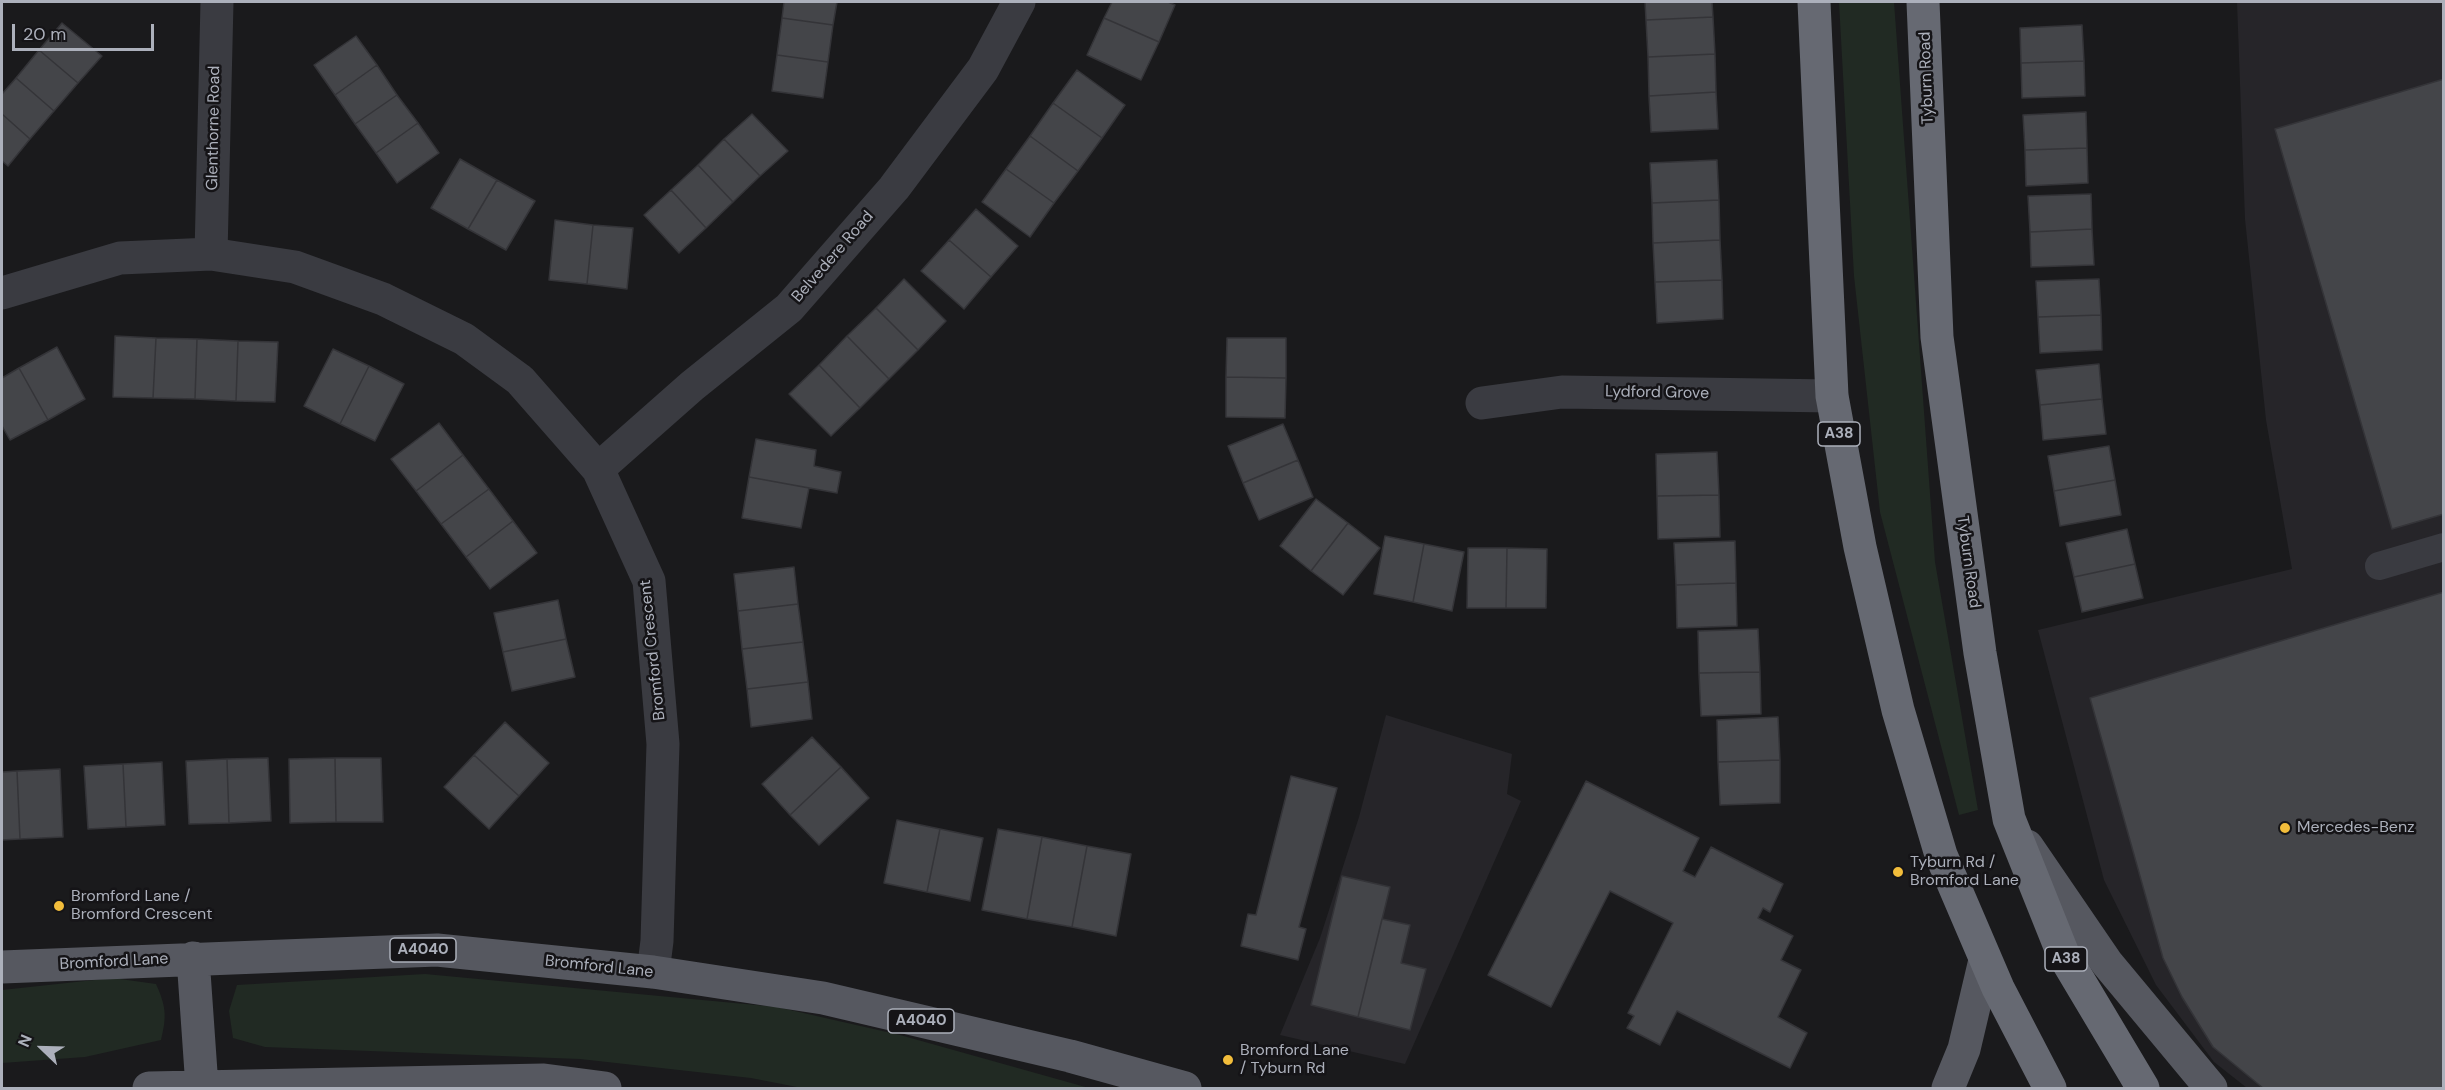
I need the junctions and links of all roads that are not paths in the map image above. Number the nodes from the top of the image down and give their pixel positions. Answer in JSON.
{"nodes":[{"id":1,"x":217,"y":2,"type":"edge"},
{"id":2,"x":1019,"y":2,"type":"edge"},
{"id":3,"x":1814,"y":2,"type":"edge"},
{"id":4,"x":1923,"y":2,"type":"edge"},
{"id":5,"x":211,"y":254,"type":"junction"},
{"id":6,"x":2,"y":293,"type":"edge"},
{"id":7,"x":1832,"y":396,"type":"junction"},
{"id":8,"x":1482,"y":403,"type":"dead end"},
{"id":9,"x":598,"y":469,"type":"junction"},
{"id":10,"x":2444,"y":547,"type":"edge"},
{"id":11,"x":2379,"y":566,"type":"dead end"},
{"id":12,"x":2009,"y":819,"type":"junction"},
{"id":13,"x":193,"y":958,"type":"junction"},
{"id":14,"x":1985,"y":960,"type":"junction"},
{"id":15,"x":2,"y":967,"type":"edge"},
{"id":16,"x":653,"y":972,"type":"junction"},
{"id":17,"x":202,"y":1087,"type":"edge"},
{"id":18,"x":149,"y":1089,"type":"edge"},
{"id":19,"x":605,"y":1089,"type":"edge"},
{"id":20,"x":1185,"y":1089,"type":"edge"},
{"id":21,"x":1948,"y":1089,"type":"edge"},
{"id":22,"x":2050,"y":1089,"type":"edge"},
{"id":23,"x":2143,"y":1089,"type":"edge"},
{"id":24,"x":2211,"y":1089,"type":"edge"}],
"edges":[{"from":1,"to":5,"type":"street","name":"Glenthorne Road"},
{"from":2,"to":9,"type":"street","name":"Belvedere Road"},
{"from":3,"to":7,"type":"highway","number":"A38"},
{"from":4,"to":12,"type":"highway","name":"Tyburn Road","number":"A38"},
{"from":5,"to":6,"type":"street","name":"Bromford Crescent"},
{"from":5,"to":9,"type":"street","name":"Bromford Crescent"},
{"from":7,"to":8,"type":"street","name":"Lydford Grove"},
{"from":7,"to":14,"type":"highway","number":"A38"},
{"from":9,"to":16,"type":"street","name":"Bromford Crescent"},
{"from":10,"to":11,"type":"lane"},
{"from":12,"to":23,"type":"highway","name":"Tyburn Road","number":"A38"},
{"from":12,"to":24,"type":"main road"},
{"from":13,"to":15,"type":"main road","name":"Bromford Lane","number":"A4040"},
{"from":13,"to":16,"type":"main road","name":"Bromford Lane","number":"A4040"},
{"from":13,"to":17,"type":"main road"},
{"from":14,"to":21,"type":"main road"},
{"from":14,"to":22,"type":"highway","number":"A38"},
{"from":16,"to":20,"type":"main road","name":"Bromford Lane","number":"A4040"},
{"from":17,"to":18,"type":"main road"},
{"from":17,"to":19,"type":"main road"}]}
